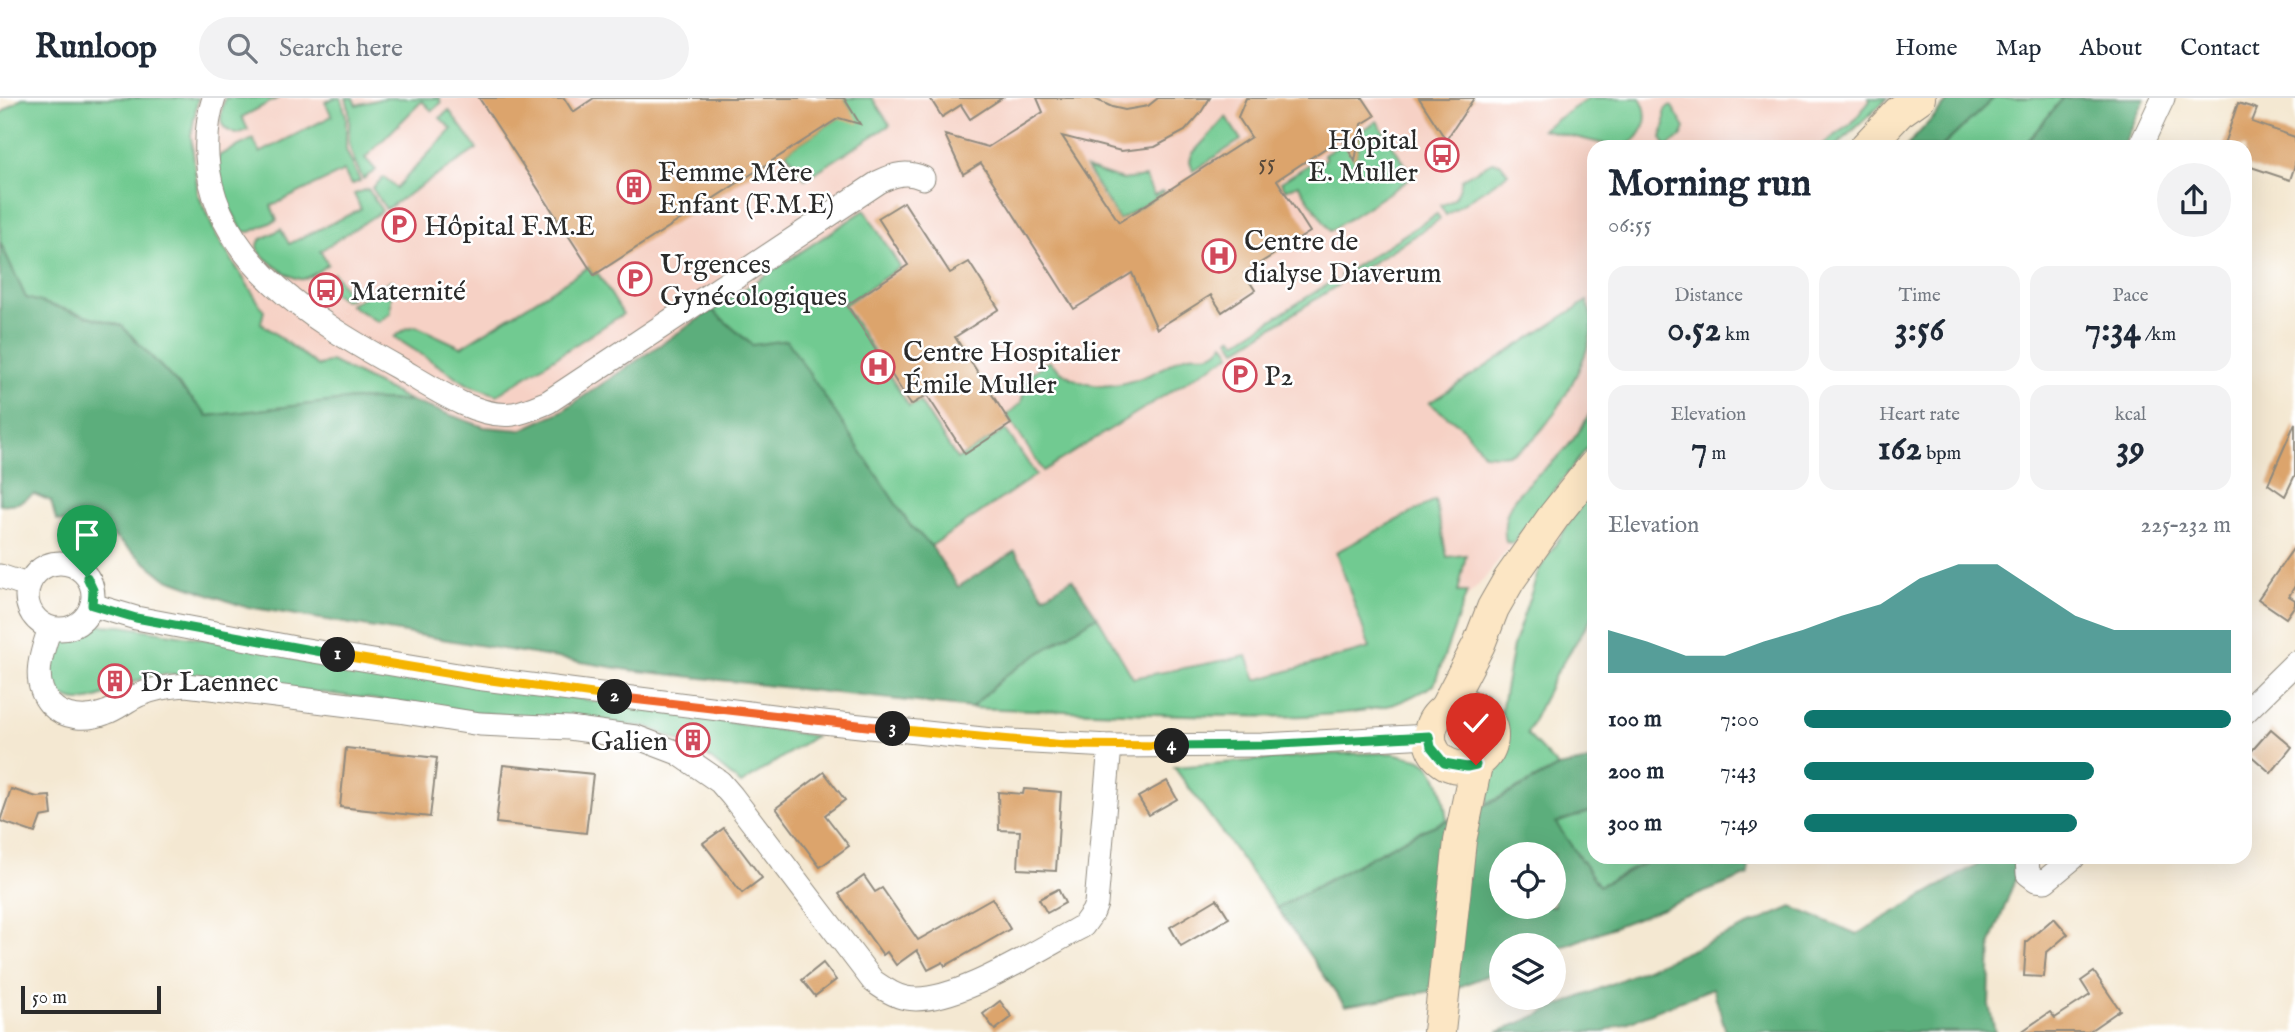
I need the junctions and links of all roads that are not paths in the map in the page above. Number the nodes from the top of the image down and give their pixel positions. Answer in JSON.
{"nodes":[{"id":1,"x":214,"y":98,"type":"edge"},
{"id":2,"x":1922,"y":98,"type":"edge"},
{"id":3,"x":2163,"y":98,"type":"edge"},
{"id":4,"x":1873,"y":140,"type":"edge"},
{"id":5,"x":1894,"y":140,"type":"edge"},
{"id":6,"x":2143,"y":140,"type":"edge"},
{"id":7,"x":923,"y":178,"type":"dead end"},
{"id":8,"x":1587,"y":475,"type":"edge"},
{"id":9,"x":0,"y":576,"type":"edge"},
{"id":10,"x":27,"y":585,"type":"junction"},
{"id":11,"x":92,"y":605,"type":"junction"},
{"id":12,"x":50,"y":628,"type":"junction"},
{"id":13,"x":1479,"y":644,"type":"junction"},
{"id":14,"x":2295,"y":663,"type":"edge"},
{"id":15,"x":2252,"y":705,"type":"edge"},
{"id":16,"x":1446,"y":709,"type":"junction"},
{"id":17,"x":1479,"y":710,"type":"junction"},
{"id":18,"x":1110,"y":746,"type":"junction"},
{"id":19,"x":1436,"y":750,"type":"junction"},
{"id":20,"x":1476,"y":765,"type":"junction"},
{"id":21,"x":1460,"y":841,"type":"junction"},
{"id":22,"x":2027,"y":864,"type":"edge"},
{"id":23,"x":2066,"y":864,"type":"edge"},
{"id":24,"x":1439,"y":1032,"type":"edge"}],
"edges":[{"from":1,"to":7,"type":"street"},
{"from":2,"to":4,"type":"main road"},
{"from":2,"to":5,"type":"main road"},
{"from":3,"to":6,"type":"street"},
{"from":8,"to":13,"type":"main road"},
{"from":9,"to":10,"type":"street"},
{"from":10,"to":11,"type":"street"},
{"from":10,"to":12,"type":"street"},
{"from":11,"to":12,"type":"street"},
{"from":11,"to":18,"type":"street"},
{"from":12,"to":18,"type":"street"},
{"from":13,"to":16,"type":"main road"},
{"from":13,"to":17,"type":"main road"},
{"from":14,"to":15,"type":"street"},
{"from":16,"to":17,"type":"main road"},
{"from":16,"to":19,"type":"main road"},
{"from":17,"to":20,"type":"main road"},
{"from":18,"to":19,"type":"street"},
{"from":19,"to":20,"type":"main road"},
{"from":19,"to":21,"type":"main road"},
{"from":20,"to":21,"type":"main road"},
{"from":21,"to":24,"type":"main road"},
{"from":22,"to":23,"type":"street"}]}
